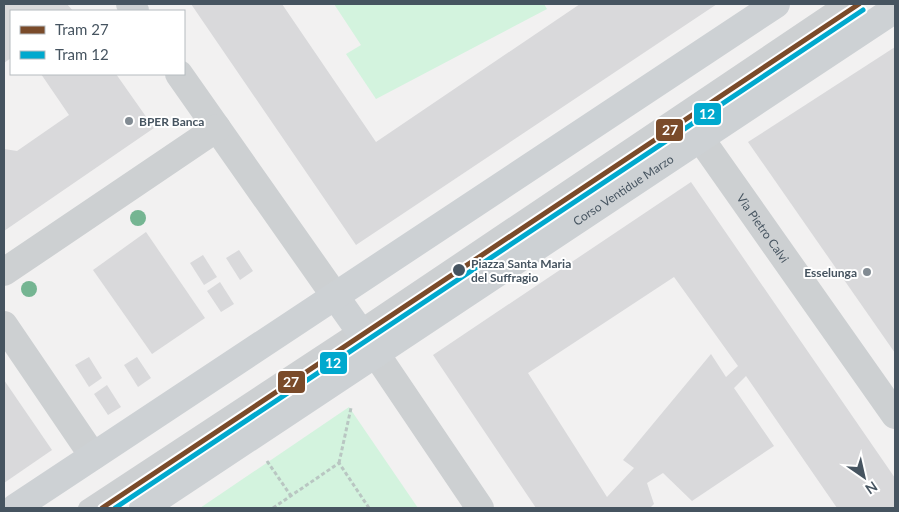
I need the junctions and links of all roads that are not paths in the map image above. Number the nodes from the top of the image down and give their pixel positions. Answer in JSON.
{"nodes":[{"id":1,"x":776,"y":4,"type":"edge"},
{"id":2,"x":841,"y":4,"type":"edge"},
{"id":3,"x":895,"y":8,"type":"edge"},
{"id":4,"x":180,"y":75,"type":"edge"},
{"id":5,"x":217,"y":128,"type":"junction"},
{"id":6,"x":700,"y":138,"type":"junction"},
{"id":7,"x":4,"y":272,"type":"edge"},
{"id":8,"x":335,"y":296,"type":"junction"},
{"id":9,"x":4,"y":325,"type":"edge"},
{"id":10,"x":358,"y":329,"type":"junction"},
{"id":11,"x":376,"y":354,"type":"junction"},
{"id":12,"x":895,"y":415,"type":"edge"},
{"id":13,"x":93,"y":456,"type":"junction"},
{"id":14,"x":15,"y":508,"type":"edge"},
{"id":15,"x":86,"y":508,"type":"edge"},
{"id":16,"x":143,"y":508,"type":"edge"},
{"id":17,"x":480,"y":508,"type":"edge"}],
"edges":[{"from":1,"to":8,"type":"main road"},
{"from":2,"to":10,"type":"lane"},
{"from":3,"to":6,"type":"main road","name":"Corso Ventidue Marzo"},
{"from":4,"to":5,"type":"street"},
{"from":5,"to":7,"type":"street"},
{"from":5,"to":8,"type":"street"},
{"from":6,"to":11,"type":"main road","name":"Corso Ventidue Marzo"},
{"from":6,"to":12,"type":"street","name":"Via Pietro Calvi"},
{"from":8,"to":10,"type":"main road"},
{"from":8,"to":13,"type":"main road"},
{"from":9,"to":13,"type":"street"},
{"from":10,"to":11,"type":"main road"},
{"from":10,"to":15,"type":"lane"},
{"from":11,"to":16,"type":"main road"},
{"from":11,"to":17,"type":"street"},
{"from":13,"to":14,"type":"main road"}]}
